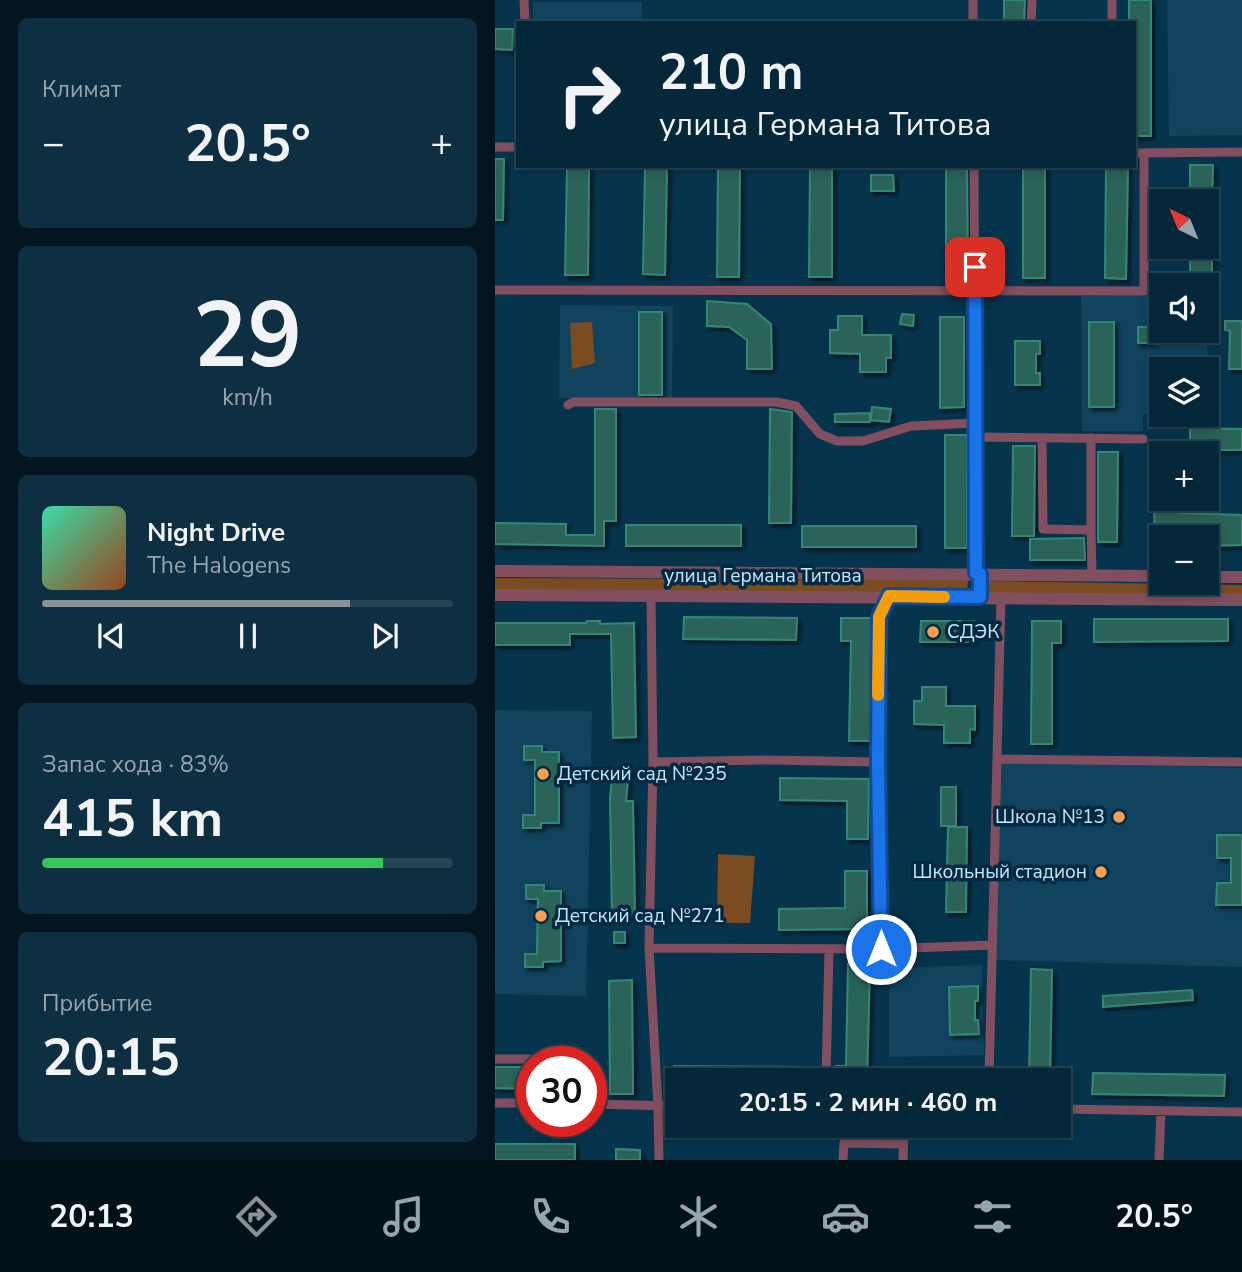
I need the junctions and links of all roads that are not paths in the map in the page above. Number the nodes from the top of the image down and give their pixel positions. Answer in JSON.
{"nodes":[{"id":1,"x":524,"y":0,"type":"edge"},
{"id":2,"x":973,"y":0,"type":"edge"},
{"id":3,"x":1032,"y":0,"type":"edge"},
{"id":4,"x":1112,"y":0,"type":"edge"},
{"id":5,"x":525,"y":21,"type":"edge"},
{"id":6,"x":973,"y":21,"type":"edge"},
{"id":7,"x":1031,"y":21,"type":"edge"},
{"id":8,"x":1112,"y":21,"type":"edge"},
{"id":9,"x":495,"y":147,"type":"edge"},
{"id":10,"x":516,"y":147,"type":"edge"},
{"id":11,"x":1242,"y":152,"type":"edge"},
{"id":12,"x":1139,"y":153,"type":"edge"},
{"id":13,"x":974,"y":168,"type":"edge"},
{"id":14,"x":495,"y":290,"type":"edge"},
{"id":15,"x":975,"y":293,"type":"junction"},
{"id":16,"x":567,"y":405,"type":"dead end"},
{"id":17,"x":976,"y":424,"type":"junction"},
{"id":18,"x":976,"y":437,"type":"junction"},
{"id":19,"x":1042,"y":438,"type":"junction"},
{"id":20,"x":1091,"y":439,"type":"junction"},
{"id":21,"x":1143,"y":439,"type":"dead end"},
{"id":22,"x":1091,"y":530,"type":"junction"},
{"id":23,"x":495,"y":571,"type":"edge"},
{"id":24,"x":978,"y":574,"type":"junction"},
{"id":25,"x":1092,"y":575,"type":"junction"},
{"id":26,"x":1149,"y":576,"type":"edge"},
{"id":27,"x":1219,"y":577,"type":"edge"},
{"id":28,"x":1242,"y":577,"type":"edge"},
{"id":29,"x":495,"y":595,"type":"edge"},
{"id":30,"x":651,"y":596,"type":"junction"},
{"id":31,"x":889,"y":596,"type":"junction"},
{"id":32,"x":980,"y":597,"type":"junction"},
{"id":33,"x":1001,"y":597,"type":"junction"},
{"id":34,"x":1242,"y":600,"type":"edge"},
{"id":35,"x":997,"y":759,"type":"junction"},
{"id":36,"x":653,"y":762,"type":"junction"},
{"id":37,"x":878,"y":762,"type":"junction"},
{"id":38,"x":1242,"y":762,"type":"edge"},
{"id":39,"x":992,"y":945,"type":"junction"},
{"id":40,"x":649,"y":948,"type":"junction"},
{"id":41,"x":829,"y":949,"type":"junction"},
{"id":42,"x":881,"y":949,"type":"junction"},
{"id":43,"x":495,"y":1059,"type":"edge"},
{"id":44,"x":516,"y":1059,"type":"edge"},
{"id":45,"x":826,"y":1068,"type":"edge"},
{"id":46,"x":989,"y":1068,"type":"edge"},
{"id":47,"x":495,"y":1103,"type":"edge"},
{"id":48,"x":516,"y":1103,"type":"edge"},
{"id":49,"x":607,"y":1104,"type":"edge"},
{"id":50,"x":658,"y":1106,"type":"junction"},
{"id":51,"x":665,"y":1106,"type":"edge"},
{"id":52,"x":1071,"y":1108,"type":"edge"},
{"id":53,"x":1161,"y":1111,"type":"junction"},
{"id":54,"x":1242,"y":1112,"type":"edge"},
{"id":55,"x":903,"y":1138,"type":"edge"},
{"id":56,"x":903,"y":1144,"type":"junction"},
{"id":57,"x":659,"y":1160,"type":"edge"},
{"id":58,"x":843,"y":1160,"type":"edge"},
{"id":59,"x":903,"y":1160,"type":"edge"},
{"id":60,"x":1159,"y":1160,"type":"edge"}],
"edges":[{"from":1,"to":5,"type":"street"},
{"from":2,"to":6,"type":"street"},
{"from":3,"to":7,"type":"street"},
{"from":4,"to":8,"type":"street"},
{"from":9,"to":10,"type":"street"},
{"from":11,"to":12,"type":"street"},
{"from":12,"to":15,"type":"street"},
{"from":13,"to":15,"type":"street"},
{"from":14,"to":15,"type":"street"},
{"from":15,"to":17,"type":"street"},
{"from":16,"to":17,"type":"street"},
{"from":17,"to":18,"type":"street"},
{"from":18,"to":19,"type":"street"},
{"from":18,"to":24,"type":"street"},
{"from":19,"to":20,"type":"street"},
{"from":19,"to":22,"type":"street"},
{"from":20,"to":21,"type":"street"},
{"from":20,"to":22,"type":"street"},
{"from":22,"to":25,"type":"street"},
{"from":23,"to":24,"type":"street","name":"улица Германа Титова"},
{"from":24,"to":25,"type":"street","name":"улица Германа Титова"},
{"from":24,"to":32,"type":"street"},
{"from":25,"to":26,"type":"street","name":"улица Германа Титова"},
{"from":27,"to":28,"type":"street"},
{"from":29,"to":30,"type":"street","name":"улица Германа Титова"},
{"from":30,"to":31,"type":"street","name":"улица Германа Титова"},
{"from":30,"to":36,"type":"street"},
{"from":31,"to":32,"type":"street","name":"улица Германа Титова"},
{"from":31,"to":37,"type":"street"},
{"from":32,"to":33,"type":"street","name":"улица Германа Титова"},
{"from":33,"to":34,"type":"street","name":"улица Германа Титова"},
{"from":33,"to":35,"type":"street"},
{"from":35,"to":38,"type":"street"},
{"from":35,"to":39,"type":"street"},
{"from":36,"to":37,"type":"street"},
{"from":36,"to":40,"type":"street"},
{"from":37,"to":42,"type":"street"},
{"from":39,"to":42,"type":"street"},
{"from":39,"to":46,"type":"street"},
{"from":40,"to":41,"type":"street"},
{"from":40,"to":50,"type":"street"},
{"from":41,"to":42,"type":"street"},
{"from":41,"to":45,"type":"street"},
{"from":43,"to":44,"type":"street"},
{"from":47,"to":48,"type":"street"},
{"from":49,"to":50,"type":"street"},
{"from":50,"to":51,"type":"street"},
{"from":50,"to":57,"type":"street"},
{"from":52,"to":53,"type":"street"},
{"from":53,"to":54,"type":"street"},
{"from":53,"to":60,"type":"street"},
{"from":55,"to":56,"type":"street"},
{"from":56,"to":58,"type":"street"},
{"from":56,"to":59,"type":"street"}]}
